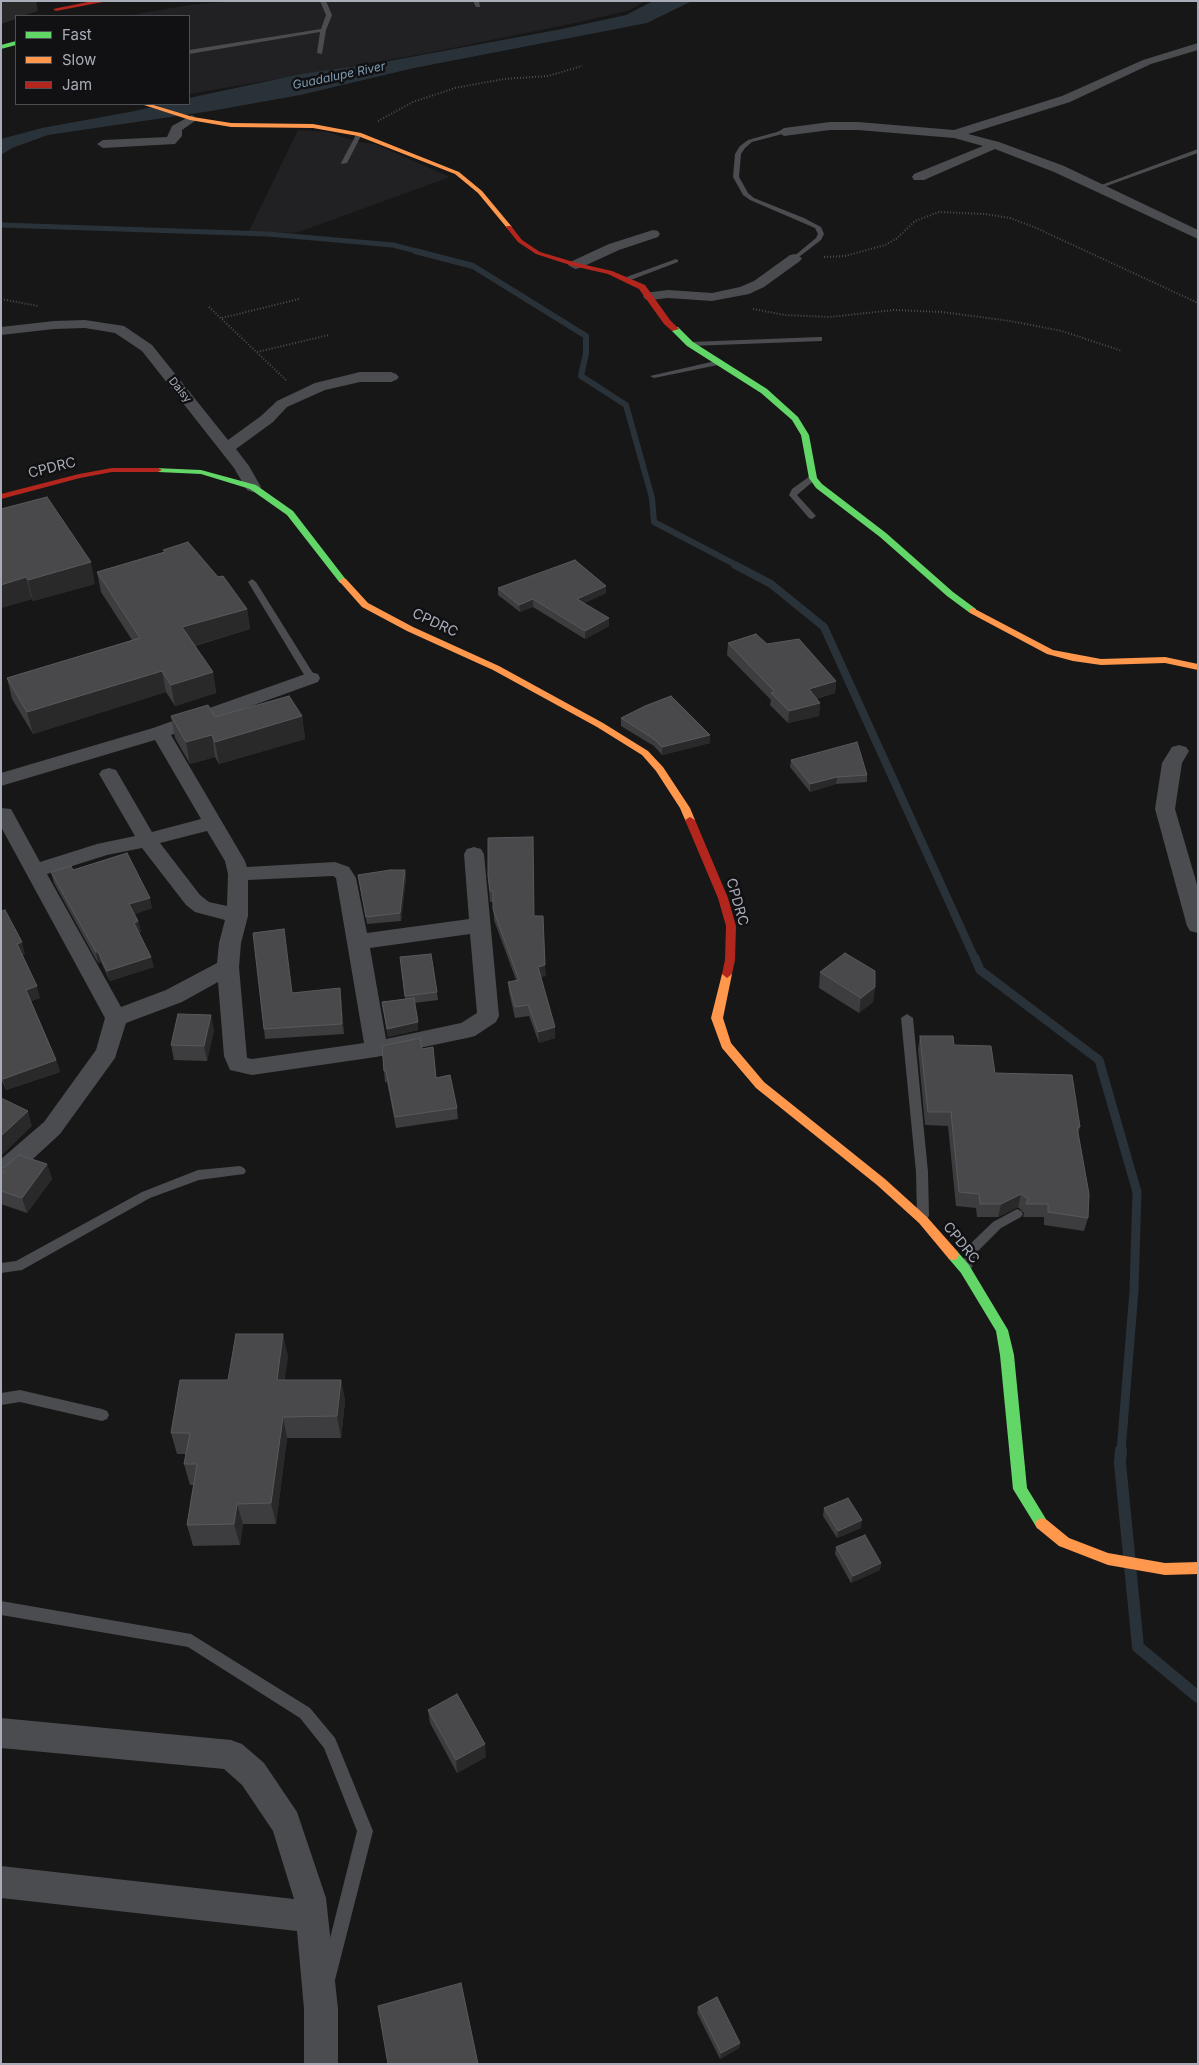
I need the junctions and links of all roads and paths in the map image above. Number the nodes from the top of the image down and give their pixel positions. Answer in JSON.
{"nodes":[{"id":1,"x":105,"y":1,"type":"edge"},
{"id":2,"x":323,"y":1,"type":"edge"},
{"id":3,"x":53,"y":9,"type":"edge"},
{"id":4,"x":324,"y":30,"type":"junction"},
{"id":5,"x":15,"y":43,"type":"edge"},
{"id":6,"x":1198,"y":46,"type":"edge"},
{"id":7,"x":1,"y":47,"type":"edge"},
{"id":8,"x":190,"y":52,"type":"edge"},
{"id":9,"x":320,"y":53,"type":"dead end"},
{"id":10,"x":582,"y":66,"type":"dead end"},
{"id":11,"x":148,"y":105,"type":"edge"},
{"id":12,"x":188,"y":118,"type":"junction"},
{"id":13,"x":784,"y":132,"type":"joint"},
{"id":14,"x":359,"y":134,"type":"junction"},
{"id":15,"x":955,"y":134,"type":"junction"},
{"id":16,"x":104,"y":144,"type":"dead end"},
{"id":17,"x":995,"y":145,"type":"junction"},
{"id":18,"x":1198,"y":151,"type":"edge"},
{"id":19,"x":344,"y":163,"type":"dead end"},
{"id":20,"x":919,"y":177,"type":"dead end"},
{"id":21,"x":1099,"y":187,"type":"junction"},
{"id":22,"x":653,"y":234,"type":"dead end"},
{"id":23,"x":1198,"y":235,"type":"edge"},
{"id":24,"x":795,"y":258,"type":"junction"},
{"id":25,"x":676,"y":261,"type":"dead end"},
{"id":26,"x":575,"y":265,"type":"junction"},
{"id":27,"x":625,"y":278,"type":"junction"},
{"id":28,"x":727,"y":295,"type":"junction"},
{"id":29,"x":650,"y":296,"type":"junction"},
{"id":30,"x":299,"y":300,"type":"dead end"},
{"id":31,"x":1198,"y":303,"type":"edge"},
{"id":32,"x":209,"y":307,"type":"dead end"},
{"id":33,"x":221,"y":318,"type":"junction"},
{"id":34,"x":1,"y":331,"type":"edge"},
{"id":35,"x":329,"y":335,"type":"dead end"},
{"id":36,"x":819,"y":339,"type":"dead end"},
{"id":37,"x":690,"y":344,"type":"junction"},
{"id":38,"x":1122,"y":351,"type":"dead end"},
{"id":39,"x":257,"y":352,"type":"junction"},
{"id":40,"x":720,"y":362,"type":"junction"},
{"id":41,"x":654,"y":376,"type":"dead end"},
{"id":42,"x":391,"y":377,"type":"dead end"},
{"id":43,"x":300,"y":394,"type":"junction"},
{"id":44,"x":227,"y":448,"type":"junction"},
{"id":45,"x":813,"y":478,"type":"junction"},
{"id":46,"x":253,"y":487,"type":"junction"},
{"id":47,"x":1,"y":497,"type":"edge"},
{"id":48,"x":812,"y":516,"type":"dead end"},
{"id":49,"x":252,"y":582,"type":"dead end"},
{"id":50,"x":1197,"y":665,"type":"edge"},
{"id":51,"x":311,"y":678,"type":"joint"},
{"id":52,"x":160,"y":732,"type":"junction"},
{"id":53,"x":1179,"y":751,"type":"dead end"},
{"id":54,"x":109,"y":774,"type":"dead end"},
{"id":55,"x":1,"y":780,"type":"edge"},
{"id":56,"x":4,"y":814,"type":"dead end"},
{"id":57,"x":212,"y":822,"type":"junction"},
{"id":58,"x":147,"y":840,"type":"junction"},
{"id":59,"x":474,"y":854,"type":"dead end"},
{"id":60,"x":36,"y":870,"type":"junction"},
{"id":61,"x":238,"y":874,"type":"junction"},
{"id":62,"x":237,"y":916,"type":"junction"},
{"id":63,"x":480,"y":925,"type":"junction"},
{"id":64,"x":1198,"y":926,"type":"edge"},
{"id":65,"x":358,"y":942,"type":"junction"},
{"id":66,"x":228,"y":967,"type":"junction"},
{"id":67,"x":116,"y":1018,"type":"junction"},
{"id":68,"x":907,"y":1018,"type":"dead end"},
{"id":69,"x":376,"y":1049,"type":"junction"},
{"id":70,"x":240,"y":1171,"type":"dead end"},
{"id":71,"x":1,"y":1173,"type":"edge"},
{"id":72,"x":1018,"y":1214,"type":"dead end"},
{"id":73,"x":923,"y":1220,"type":"junction"},
{"id":74,"x":1,"y":1268,"type":"edge"},
{"id":75,"x":965,"y":1269,"type":"junction"},
{"id":76,"x":1,"y":1398,"type":"edge"},
{"id":77,"x":102,"y":1415,"type":"dead end"},
{"id":78,"x":1198,"y":1568,"type":"edge"},
{"id":79,"x":1,"y":1608,"type":"edge"},
{"id":80,"x":1,"y":1733,"type":"edge"},
{"id":81,"x":1,"y":1882,"type":"edge"},
{"id":82,"x":312,"y":1918,"type":"junction"},
{"id":83,"x":321,"y":2009,"type":"junction"},
{"id":84,"x":321,"y":2064,"type":"edge"}],
"edges":[{"from":1,"to":3,"type":"street"},
{"from":2,"to":4,"type":"lane"},
{"from":4,"to":8,"type":"lane"},
{"from":4,"to":9,"type":"lane"},
{"from":5,"to":7,"type":"street"},
{"from":6,"to":15,"type":"street"},
{"from":10,"to":14,"type":"path"},
{"from":11,"to":12,"type":"street"},
{"from":12,"to":14,"type":"street"},
{"from":12,"to":16,"type":"street"},
{"from":13,"to":15,"type":"street"},
{"from":13,"to":24,"type":"lane"},
{"from":14,"to":19,"type":"lane"},
{"from":14,"to":26,"type":"street"},
{"from":15,"to":17,"type":"street"},
{"from":17,"to":20,"type":"street"},
{"from":17,"to":21,"type":"street"},
{"from":18,"to":21,"type":"lane"},
{"from":21,"to":23,"type":"street"},
{"from":22,"to":26,"type":"street"},
{"from":24,"to":28,"type":"street"},
{"from":24,"to":31,"type":"path"},
{"from":25,"to":27,"type":"lane"},
{"from":26,"to":27,"type":"street"},
{"from":27,"to":29,"type":"street"},
{"from":28,"to":29,"type":"street"},
{"from":28,"to":38,"type":"path"},
{"from":29,"to":37,"type":"street"},
{"from":30,"to":33,"type":"path"},
{"from":32,"to":33,"type":"path"},
{"from":33,"to":39,"type":"path"},
{"from":34,"to":44,"type":"street","name":"Daisy"},
{"from":35,"to":39,"type":"path"},
{"from":36,"to":37,"type":"lane"},
{"from":37,"to":40,"type":"street"},
{"from":39,"to":43,"type":"path"},
{"from":40,"to":41,"type":"lane"},
{"from":40,"to":45,"type":"street"},
{"from":42,"to":43,"type":"street"},
{"from":43,"to":44,"type":"street"},
{"from":44,"to":46,"type":"street","name":"Daisy"},
{"from":45,"to":48,"type":"lane"},
{"from":45,"to":50,"type":"street"},
{"from":46,"to":47,"type":"street","name":"CPDRC"},
{"from":46,"to":73,"type":"street","name":"CPDRC"},
{"from":49,"to":51,"type":"lane"},
{"from":51,"to":52,"type":"street"},
{"from":52,"to":55,"type":"street"},
{"from":52,"to":57,"type":"street"},
{"from":53,"to":64,"type":"street"},
{"from":54,"to":58,"type":"street"},
{"from":56,"to":60,"type":"street"},
{"from":57,"to":58,"type":"street"},
{"from":57,"to":61,"type":"street"},
{"from":58,"to":60,"type":"street"},
{"from":58,"to":62,"type":"street"},
{"from":59,"to":63,"type":"street"},
{"from":60,"to":67,"type":"street"},
{"from":61,"to":62,"type":"street"},
{"from":61,"to":65,"type":"street"},
{"from":62,"to":66,"type":"street"},
{"from":63,"to":65,"type":"street"},
{"from":63,"to":69,"type":"street"},
{"from":65,"to":69,"type":"street"},
{"from":66,"to":67,"type":"street"},
{"from":66,"to":69,"type":"street"},
{"from":67,"to":71,"type":"street"},
{"from":68,"to":73,"type":"lane"},
{"from":70,"to":74,"type":"lane"},
{"from":72,"to":75,"type":"lane"},
{"from":73,"to":75,"type":"street","name":"CPDRC"},
{"from":75,"to":78,"type":"street","name":"CPDRC"},
{"from":76,"to":77,"type":"lane"},
{"from":79,"to":83,"type":"lane"},
{"from":80,"to":82,"type":"street"},
{"from":81,"to":82,"type":"street"},
{"from":82,"to":83,"type":"street"},
{"from":83,"to":84,"type":"street"}]}
